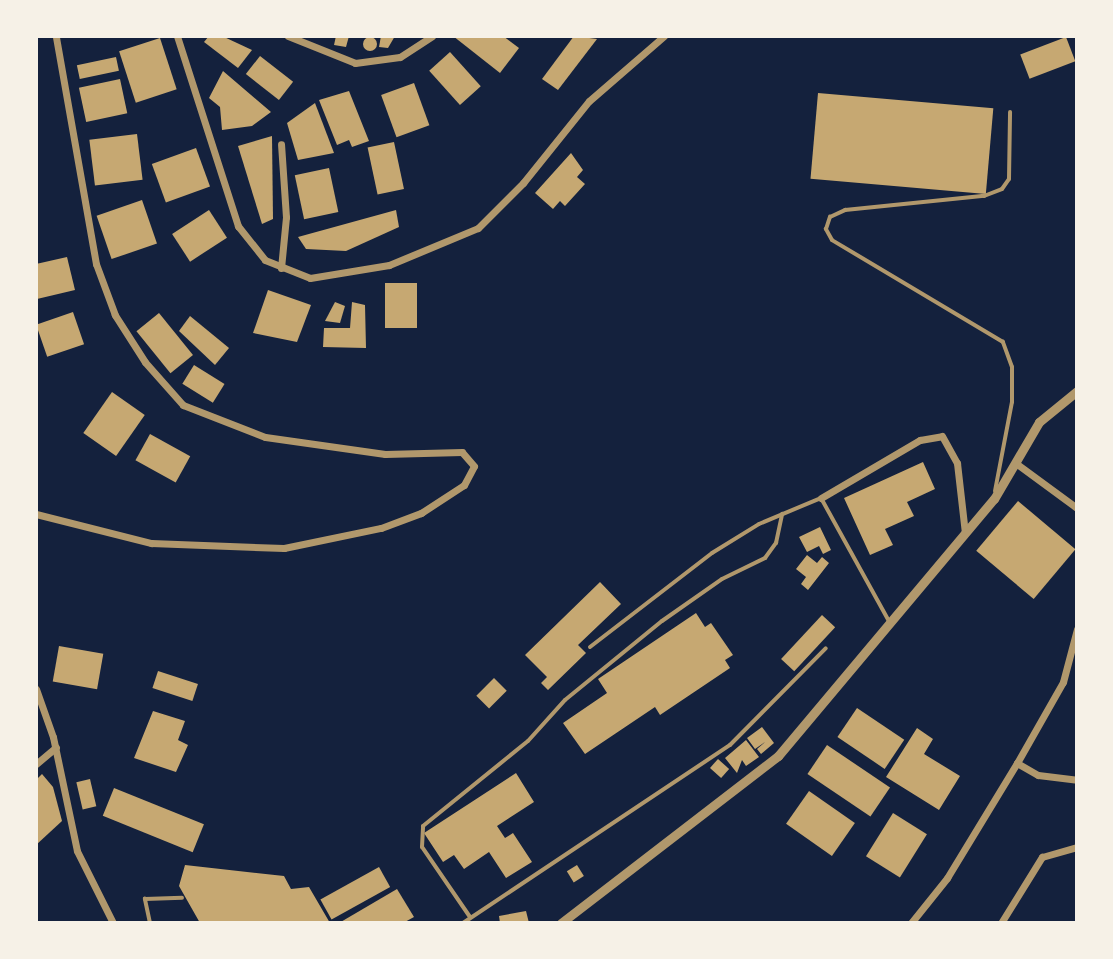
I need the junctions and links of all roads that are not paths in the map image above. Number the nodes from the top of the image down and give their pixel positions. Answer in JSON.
{"nodes":[{"id":1,"x":56,"y":36,"type":"edge"},
{"id":2,"x":177,"y":36,"type":"edge"},
{"id":3,"x":288,"y":36,"type":"edge"},
{"id":4,"x":432,"y":36,"type":"edge"},
{"id":5,"x":664,"y":36,"type":"edge"},
{"id":6,"x":1010,"y":112,"type":"dead end"},
{"id":7,"x":281,"y":144,"type":"dead end"},
{"id":8,"x":281,"y":268,"type":"junction"},
{"id":9,"x":1077,"y":391,"type":"edge"},
{"id":10,"x":1017,"y":464,"type":"junction"},
{"id":11,"x":821,"y":498,"type":"junction"},
{"id":12,"x":994,"y":499,"type":"junction"},
{"id":13,"x":1077,"y":508,"type":"edge"},
{"id":14,"x":36,"y":514,"type":"edge"},
{"id":15,"x":782,"y":514,"type":"junction"},
{"id":16,"x":965,"y":533,"type":"junction"},
{"id":17,"x":889,"y":621,"type":"junction"},
{"id":18,"x":1077,"y":629,"type":"edge"},
{"id":19,"x":590,"y":647,"type":"dead end"},
{"id":20,"x":826,"y":648,"type":"dead end"},
{"id":21,"x":36,"y":689,"type":"edge"},
{"id":22,"x":56,"y":747,"type":"junction"},
{"id":23,"x":1017,"y":763,"type":"junction"},
{"id":24,"x":36,"y":764,"type":"edge"},
{"id":25,"x":1077,"y":780,"type":"edge"},
{"id":26,"x":1077,"y":847,"type":"edge"},
{"id":27,"x":182,"y":898,"type":"dead end"},
{"id":28,"x":470,"y":917,"type":"junction"},
{"id":29,"x":113,"y":923,"type":"edge"},
{"id":30,"x":150,"y":923,"type":"edge"},
{"id":31,"x":463,"y":923,"type":"edge"},
{"id":32,"x":561,"y":923,"type":"edge"},
{"id":33,"x":911,"y":923,"type":"edge"},
{"id":34,"x":1001,"y":923,"type":"edge"}],
"edges":[{"from":1,"to":14,"type":"street"},
{"from":2,"to":8,"type":"street"},
{"from":3,"to":4,"type":"street"},
{"from":5,"to":8,"type":"street"},
{"from":6,"to":12,"type":"lane"},
{"from":7,"to":8,"type":"street"},
{"from":9,"to":10,"type":"street"},
{"from":10,"to":12,"type":"street"},
{"from":10,"to":13,"type":"street"},
{"from":11,"to":15,"type":"lane"},
{"from":11,"to":16,"type":"street"},
{"from":11,"to":17,"type":"lane"},
{"from":12,"to":16,"type":"street"},
{"from":15,"to":19,"type":"lane"},
{"from":15,"to":28,"type":"lane"},
{"from":16,"to":17,"type":"street"},
{"from":17,"to":32,"type":"street"},
{"from":18,"to":23,"type":"street"},
{"from":20,"to":28,"type":"lane"},
{"from":21,"to":22,"type":"street"},
{"from":22,"to":24,"type":"street"},
{"from":22,"to":29,"type":"street"},
{"from":23,"to":25,"type":"street"},
{"from":23,"to":33,"type":"street"},
{"from":26,"to":34,"type":"street"},
{"from":27,"to":30,"type":"lane"},
{"from":28,"to":31,"type":"lane"}]}
